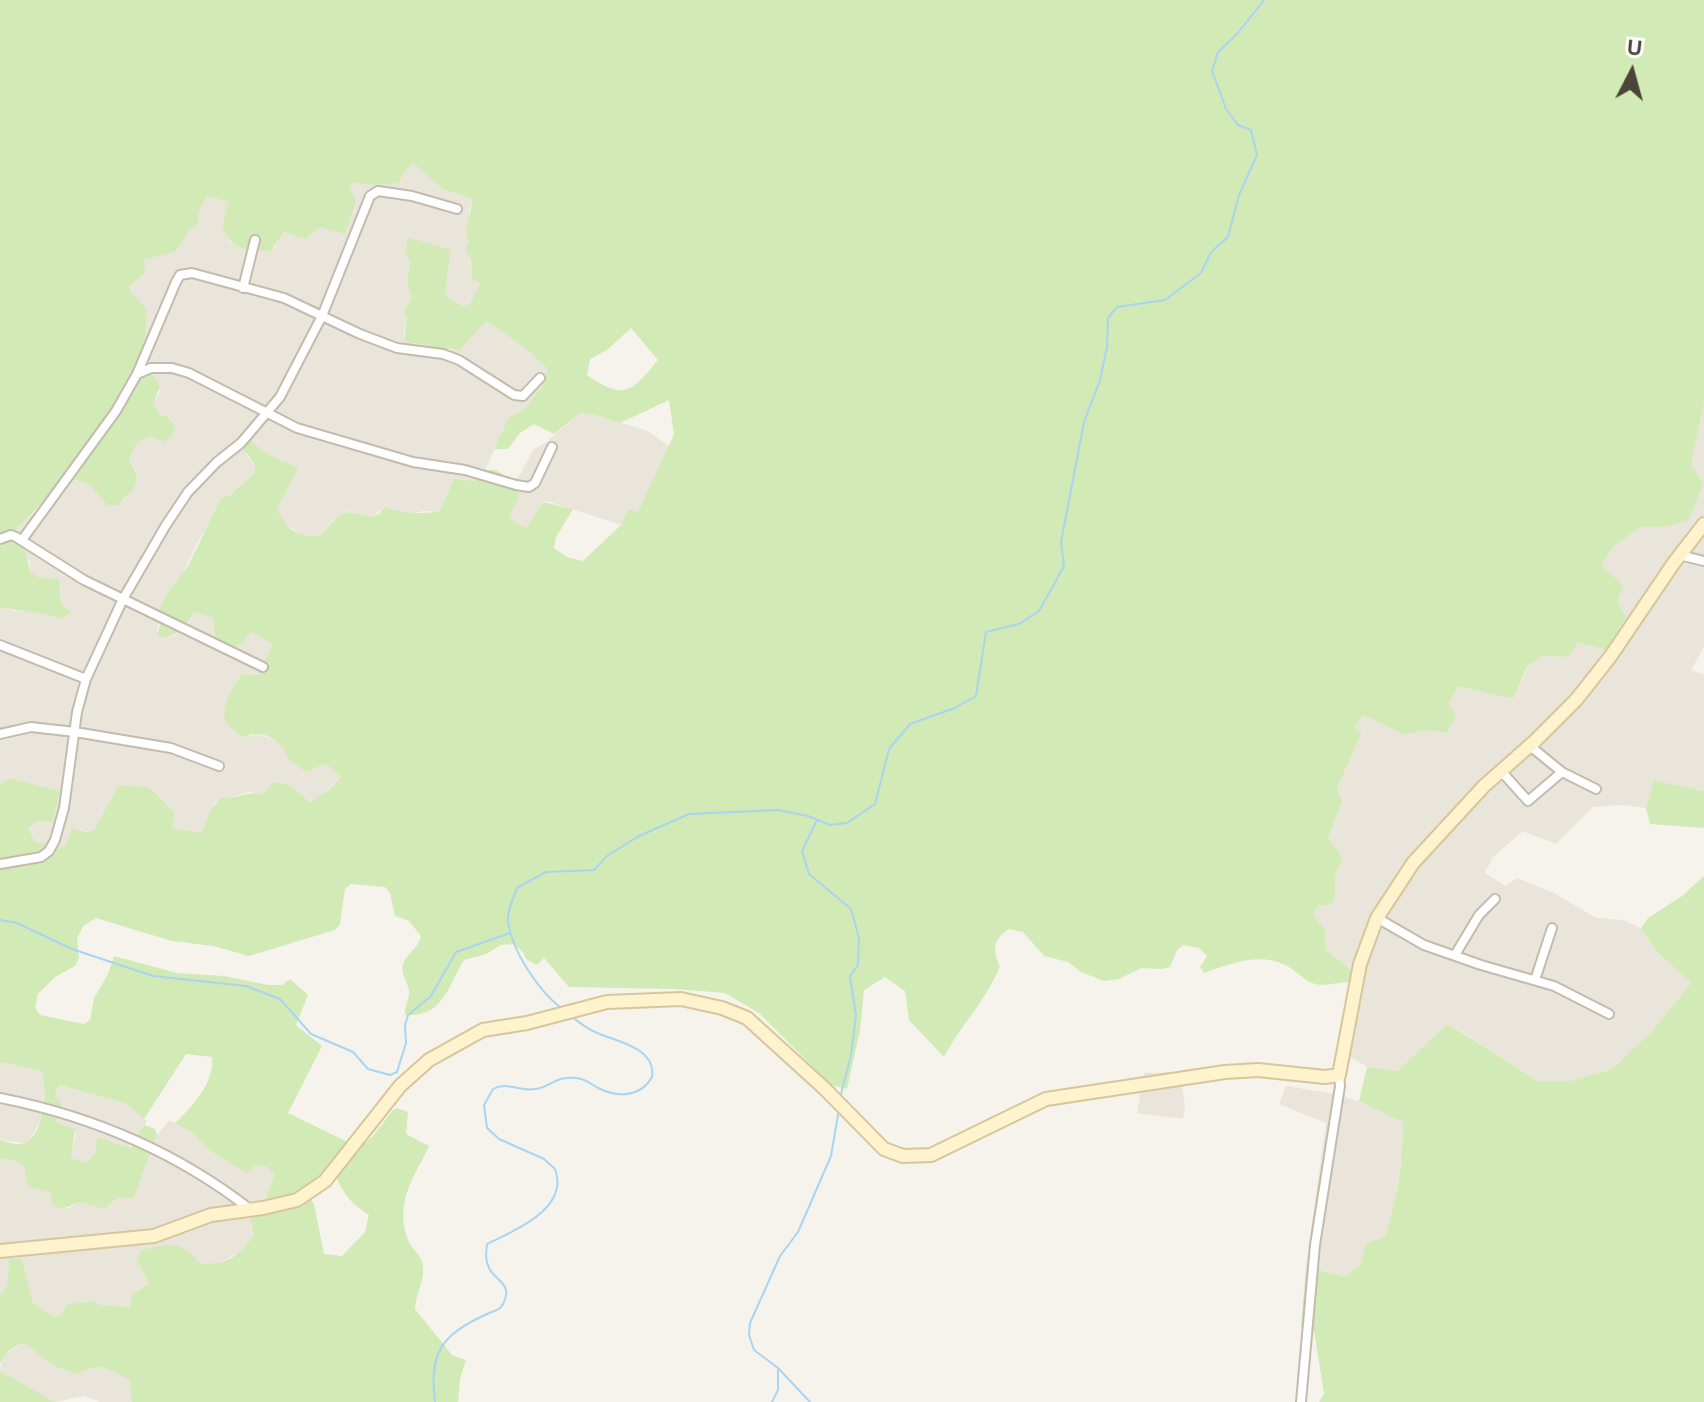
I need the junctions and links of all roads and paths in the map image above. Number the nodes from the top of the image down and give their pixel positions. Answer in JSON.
{"nodes":[{"id":1,"x":457,"y":209,"type":"dead end"},
{"id":2,"x":255,"y":240,"type":"dead end"},
{"id":3,"x":243,"y":288,"type":"junction"},
{"id":4,"x":322,"y":316,"type":"junction"},
{"id":5,"x":137,"y":374,"type":"junction"},
{"id":6,"x":540,"y":378,"type":"dead end"},
{"id":7,"x":267,"y":414,"type":"junction"},
{"id":8,"x":552,"y":447,"type":"dead end"},
{"id":9,"x":1704,"y":524,"type":"edge"},
{"id":10,"x":0,"y":539,"type":"edge"},
{"id":11,"x":22,"y":540,"type":"junction"},
{"id":12,"x":1679,"y":555,"type":"junction"},
{"id":13,"x":1704,"y":561,"type":"edge"},
{"id":14,"x":123,"y":599,"type":"junction"},
{"id":15,"x":0,"y":645,"type":"edge"},
{"id":16,"x":263,"y":667,"type":"dead end"},
{"id":17,"x":86,"y":679,"type":"junction"},
{"id":18,"x":75,"y":732,"type":"junction"},
{"id":19,"x":0,"y":734,"type":"edge"},
{"id":20,"x":1530,"y":746,"type":"junction"},
{"id":21,"x":219,"y":766,"type":"dead end"},
{"id":22,"x":1501,"y":771,"type":"junction"},
{"id":23,"x":1562,"y":772,"type":"junction"},
{"id":24,"x":1596,"y":789,"type":"dead end"},
{"id":25,"x":0,"y":864,"type":"edge"},
{"id":26,"x":1495,"y":899,"type":"dead end"},
{"id":27,"x":1377,"y":918,"type":"junction"},
{"id":28,"x":1552,"y":928,"type":"dead end"},
{"id":29,"x":1455,"y":955,"type":"junction"},
{"id":30,"x":1535,"y":980,"type":"junction"},
{"id":31,"x":1609,"y":1014,"type":"dead end"},
{"id":32,"x":1339,"y":1075,"type":"junction"},
{"id":33,"x":0,"y":1098,"type":"edge"},
{"id":34,"x":251,"y":1210,"type":"junction"},
{"id":35,"x":0,"y":1251,"type":"edge"},
{"id":36,"x":1301,"y":1402,"type":"edge"}],
"edges":[{"from":1,"to":4,"type":"street"},
{"from":2,"to":3,"type":"street"},
{"from":3,"to":4,"type":"street"},
{"from":3,"to":5,"type":"street"},
{"from":4,"to":6,"type":"street"},
{"from":4,"to":7,"type":"street"},
{"from":5,"to":7,"type":"street"},
{"from":5,"to":11,"type":"street"},
{"from":7,"to":8,"type":"street"},
{"from":7,"to":14,"type":"street"},
{"from":9,"to":12,"type":"main road"},
{"from":10,"to":11,"type":"street"},
{"from":11,"to":14,"type":"street"},
{"from":12,"to":13,"type":"street"},
{"from":12,"to":20,"type":"main road"},
{"from":14,"to":16,"type":"street"},
{"from":14,"to":17,"type":"street"},
{"from":15,"to":17,"type":"street"},
{"from":17,"to":18,"type":"street"},
{"from":18,"to":19,"type":"street"},
{"from":18,"to":21,"type":"street"},
{"from":18,"to":25,"type":"street"},
{"from":20,"to":22,"type":"main road"},
{"from":20,"to":23,"type":"street"},
{"from":22,"to":23,"type":"street"},
{"from":22,"to":27,"type":"main road"},
{"from":23,"to":24,"type":"street"},
{"from":26,"to":29,"type":"street"},
{"from":27,"to":29,"type":"street"},
{"from":27,"to":32,"type":"main road"},
{"from":28,"to":30,"type":"street"},
{"from":29,"to":30,"type":"street"},
{"from":30,"to":31,"type":"street"},
{"from":32,"to":34,"type":"main road"},
{"from":32,"to":36,"type":"street"},
{"from":33,"to":34,"type":"street"},
{"from":34,"to":35,"type":"main road"}]}
